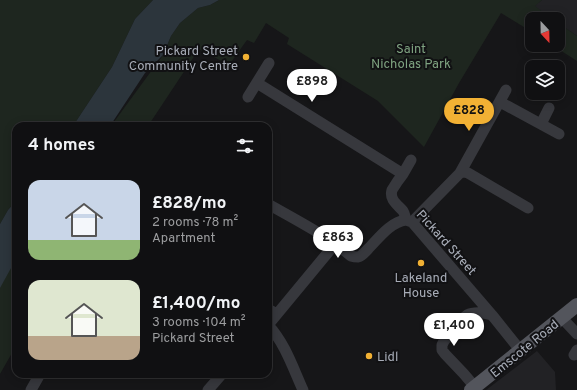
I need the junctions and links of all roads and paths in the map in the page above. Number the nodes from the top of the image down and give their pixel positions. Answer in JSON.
{"nodes":[{"id":1,"x":269,"y":63,"type":"dead end"},
{"id":2,"x":257,"y":83,"type":"junction"},
{"id":3,"x":506,"y":90,"type":"dead end"},
{"id":4,"x":248,"y":97,"type":"dead end"},
{"id":5,"x":500,"y":102,"type":"junction"},
{"id":6,"x":549,"y":108,"type":"dead end"},
{"id":7,"x":541,"y":124,"type":"junction"},
{"id":8,"x":559,"y":134,"type":"dead end"},
{"id":9,"x":411,"y":160,"type":"dead end"},
{"id":10,"x":460,"y":173,"type":"junction"},
{"id":11,"x":403,"y":174,"type":"junction"},
{"id":12,"x":272,"y":206,"type":"edge"},
{"id":13,"x":528,"y":208,"type":"dead end"},
{"id":14,"x":409,"y":221,"type":"junction"},
{"id":15,"x":335,"y":244,"type":"junction"},
{"id":16,"x":469,"y":289,"type":"junction"},
{"id":17,"x":577,"y":306,"type":"edge"},
{"id":18,"x":273,"y":311,"type":"edge"},
{"id":19,"x":467,"y":315,"type":"junction"},
{"id":20,"x":492,"y":315,"type":"junction"},
{"id":21,"x":562,"y":318,"type":"junction"},
{"id":22,"x":272,"y":329,"type":"edge"},
{"id":23,"x":577,"y":334,"type":"edge"},
{"id":24,"x":520,"y":350,"type":"junction"},
{"id":25,"x":38,"y":378,"type":"edge"},
{"id":26,"x":218,"y":378,"type":"edge"},
{"id":27,"x":473,"y":388,"type":"edge"},
{"id":28,"x":31,"y":390,"type":"edge"},
{"id":29,"x":208,"y":390,"type":"edge"},
{"id":30,"x":303,"y":390,"type":"edge"}],
"edges":[{"from":1,"to":2,"type":"street"},
{"from":2,"to":4,"type":"street"},
{"from":2,"to":11,"type":"street"},
{"from":3,"to":5,"type":"street"},
{"from":5,"to":7,"type":"street"},
{"from":5,"to":10,"type":"street"},
{"from":6,"to":7,"type":"street"},
{"from":7,"to":8,"type":"street"},
{"from":9,"to":11,"type":"street","name":"Pickard Street"},
{"from":10,"to":13,"type":"street"},
{"from":10,"to":14,"type":"street"},
{"from":11,"to":14,"type":"street","name":"Pickard Street"},
{"from":12,"to":15,"type":"street"},
{"from":14,"to":15,"type":"street"},
{"from":14,"to":16,"type":"street","name":"Pickard Street"},
{"from":15,"to":18,"type":"street"},
{"from":16,"to":19,"type":"street","name":"Pickard Street"},
{"from":16,"to":20,"type":"street","name":"Pickard Street"},
{"from":17,"to":21,"type":"main road","name":"Emscote Road"},
{"from":19,"to":20,"type":"street"},
{"from":19,"to":27,"type":"street","name":"Pickard Street"},
{"from":20,"to":24,"type":"street","name":"Pickard Street"},
{"from":21,"to":23,"type":"street"},
{"from":21,"to":24,"type":"main road","name":"Emscote Road"},
{"from":22,"to":30,"type":"street"},
{"from":24,"to":27,"type":"main road","name":"Emscote Road"},
{"from":25,"to":28,"type":"street"},
{"from":26,"to":29,"type":"street"}]}
